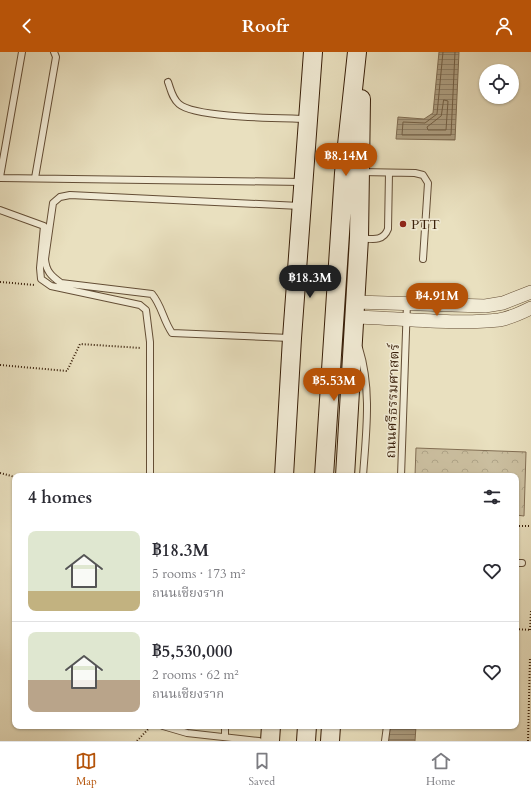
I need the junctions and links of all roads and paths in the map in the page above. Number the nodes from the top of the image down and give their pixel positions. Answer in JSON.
{"nodes":[{"id":1,"x":22,"y":52,"type":"edge"},
{"id":2,"x":54,"y":52,"type":"edge"},
{"id":3,"x":359,"y":52,"type":"edge"},
{"id":4,"x":313,"y":57,"type":"edge"},
{"id":5,"x":168,"y":82,"type":"dead end"},
{"id":6,"x":308,"y":119,"type":"junction"},
{"id":7,"x":362,"y":172,"type":"junction"},
{"id":8,"x":389,"y":173,"type":"junction"},
{"id":9,"x":0,"y":178,"type":"edge"},
{"id":10,"x":35,"y":178,"type":"junction"},
{"id":11,"x":303,"y":182,"type":"junction"},
{"id":12,"x":301,"y":206,"type":"junction"},
{"id":13,"x":0,"y":210,"type":"edge"},
{"id":14,"x":359,"y":238,"type":"junction"},
{"id":15,"x":423,"y":259,"type":"dead end"},
{"id":16,"x":0,"y":282,"type":"edge"},
{"id":17,"x":51,"y":286,"type":"junction"},
{"id":18,"x":531,"y":292,"type":"edge"},
{"id":19,"x":407,"y":303,"type":"junction"},
{"id":20,"x":485,"y":306,"type":"junction"},
{"id":21,"x":531,"y":308,"type":"edge"},
{"id":22,"x":354,"y":316,"type":"junction"},
{"id":23,"x":407,"y":319,"type":"junction"},
{"id":24,"x":486,"y":320,"type":"junction"},
{"id":25,"x":292,"y":338,"type":"junction"},
{"id":26,"x":150,"y":349,"type":"junction"},
{"id":27,"x":0,"y":365,"type":"edge"},
{"id":28,"x":0,"y":473,"type":"edge"},
{"id":29,"x":150,"y":473,"type":"edge"},
{"id":30,"x":284,"y":473,"type":"edge"},
{"id":31,"x":324,"y":473,"type":"edge"},
{"id":32,"x":345,"y":473,"type":"edge"},
{"id":33,"x":363,"y":473,"type":"edge"},
{"id":34,"x":401,"y":473,"type":"edge"},
{"id":35,"x":12,"y":475,"type":"edge"},
{"id":36,"x":519,"y":526,"type":"edge"},
{"id":37,"x":531,"y":526,"type":"edge"},
{"id":38,"x":531,"y":611,"type":"edge"},
{"id":39,"x":519,"y":629,"type":"edge"},
{"id":40,"x":531,"y":630,"type":"edge"},
{"id":41,"x":530,"y":657,"type":"edge"},
{"id":42,"x":148,"y":729,"type":"edge"},
{"id":43,"x":175,"y":729,"type":"edge"},
{"id":44,"x":192,"y":729,"type":"edge"},
{"id":45,"x":226,"y":729,"type":"edge"},
{"id":46,"x":270,"y":729,"type":"edge"},
{"id":47,"x":307,"y":729,"type":"edge"},
{"id":48,"x":386,"y":729,"type":"edge"},
{"id":49,"x":192,"y":733,"type":"junction"},
{"id":50,"x":333,"y":734,"type":"edge"},
{"id":51,"x":225,"y":736,"type":"junction"},
{"id":52,"x":137,"y":741,"type":"edge"},
{"id":53,"x":259,"y":741,"type":"edge"},
{"id":54,"x":270,"y":741,"type":"edge"},
{"id":55,"x":306,"y":741,"type":"edge"},
{"id":56,"x":335,"y":741,"type":"edge"},
{"id":57,"x":384,"y":741,"type":"edge"},
{"id":58,"x":528,"y":741,"type":"edge"}],
"edges":[{"from":1,"to":9,"type":"lane"},
{"from":2,"to":10,"type":"lane"},
{"from":3,"to":7,"type":"main road"},
{"from":3,"to":31,"type":"main road"},
{"from":4,"to":6,"type":"main road"},
{"from":5,"to":6,"type":"lane"},
{"from":6,"to":11,"type":"main road"},
{"from":7,"to":8,"type":"lane"},
{"from":7,"to":14,"type":"main road"},
{"from":8,"to":14,"type":"lane"},
{"from":8,"to":15,"type":"lane"},
{"from":9,"to":10,"type":"lane"},
{"from":10,"to":11,"type":"lane"},
{"from":11,"to":12,"type":"main road"},
{"from":12,"to":25,"type":"main road"},
{"from":12,"to":25,"type":"lane"},
{"from":13,"to":17,"type":"lane"},
{"from":14,"to":22,"type":"main road"},
{"from":16,"to":17,"type":"path"},
{"from":17,"to":26,"type":"lane"},
{"from":18,"to":20,"type":"street"},
{"from":19,"to":20,"type":"street"},
{"from":19,"to":22,"type":"street"},
{"from":19,"to":23,"type":"lane","name":"ถนนศรีธรรมศาสตร์"},
{"from":20,"to":24,"type":"street"},
{"from":21,"to":24,"type":"street"},
{"from":22,"to":23,"type":"street"},
{"from":22,"to":32,"type":"main road"},
{"from":22,"to":33,"type":"lane"},
{"from":23,"to":24,"type":"street"},
{"from":23,"to":34,"type":"lane","name":"ถนนศรีธรรมศาสตร์"},
{"from":25,"to":30,"type":"main road"},
{"from":26,"to":27,"type":"path"},
{"from":26,"to":29,"type":"lane"},
{"from":28,"to":35,"type":"path"},
{"from":36,"to":37,"type":"path"},
{"from":38,"to":40,"type":"path"},
{"from":39,"to":40,"type":"path"},
{"from":41,"to":58,"type":"path"},
{"from":42,"to":52,"type":"path"},
{"from":43,"to":49,"type":"lane"},
{"from":44,"to":49,"type":"lane"},
{"from":45,"to":51,"type":"lane"},
{"from":46,"to":54,"type":"main road"},
{"from":47,"to":55,"type":"main road"},
{"from":48,"to":57,"type":"lane"},
{"from":49,"to":51,"type":"lane"},
{"from":50,"to":56,"type":"lane"},
{"from":51,"to":53,"type":"lane"}]}
